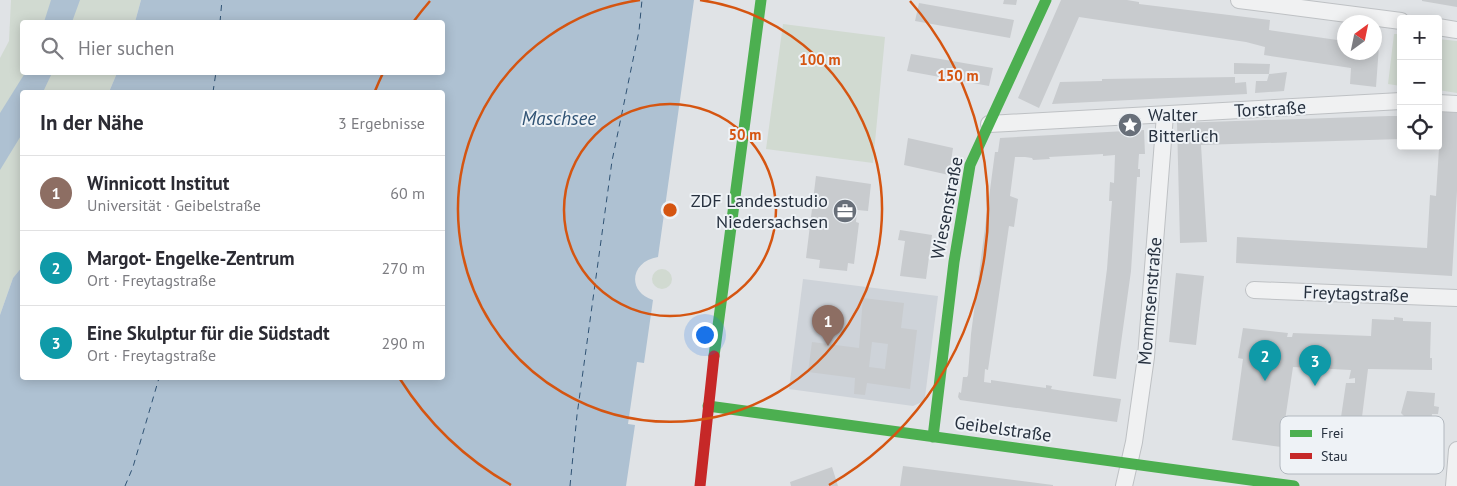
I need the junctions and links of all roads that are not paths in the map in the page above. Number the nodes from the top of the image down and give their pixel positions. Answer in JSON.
{"nodes":[{"id":1,"x":761,"y":0,"type":"edge"},
{"id":2,"x":1046,"y":0,"type":"edge"},
{"id":3,"x":1239,"y":0,"type":"edge"},
{"id":4,"x":1326,"y":5,"type":"edge"},
{"id":5,"x":1397,"y":20,"type":"edge"},
{"id":6,"x":1442,"y":28,"type":"edge"},
{"id":7,"x":1457,"y":30,"type":"edge"},
{"id":8,"x":1397,"y":101,"type":"edge"},
{"id":9,"x":1442,"y":103,"type":"edge"},
{"id":10,"x":1457,"y":104,"type":"edge"},
{"id":11,"x":1165,"y":115,"type":"junction"},
{"id":12,"x":989,"y":124,"type":"junction"},
{"id":13,"x":1254,"y":290,"type":"dead end"},
{"id":14,"x":1457,"y":298,"type":"edge"},
{"id":15,"x":708,"y":406,"type":"junction"},
{"id":16,"x":933,"y":437,"type":"junction"},
{"id":17,"x":1457,"y":450,"type":"edge"},
{"id":18,"x":1129,"y":464,"type":"junction"},
{"id":19,"x":700,"y":486,"type":"edge"},
{"id":20,"x":1124,"y":486,"type":"edge"},
{"id":21,"x":1294,"y":486,"type":"edge"},
{"id":22,"x":1454,"y":486,"type":"edge"}],
"edges":[{"from":1,"to":15,"type":"street"},
{"from":2,"to":12,"type":"street","name":"Wiesenstraße"},
{"from":3,"to":4,"type":"street"},
{"from":4,"to":5,"type":"street"},
{"from":6,"to":7,"type":"street"},
{"from":8,"to":11,"type":"street","name":"Torstraße"},
{"from":9,"to":10,"type":"street"},
{"from":11,"to":12,"type":"street","name":"Torstraße"},
{"from":11,"to":18,"type":"street","name":"Mommsenstraße"},
{"from":12,"to":16,"type":"street","name":"Wiesenstraße"},
{"from":13,"to":14,"type":"street","name":"Freytagstraße"},
{"from":15,"to":16,"type":"street","name":"Geibelstraße"},
{"from":15,"to":19,"type":"street"},
{"from":16,"to":18,"type":"street","name":"Geibelstraße"},
{"from":17,"to":22,"type":"street"},
{"from":18,"to":20,"type":"street","name":"Mommsenstraße"},
{"from":18,"to":21,"type":"street","name":"Geibelstraße"}]}
